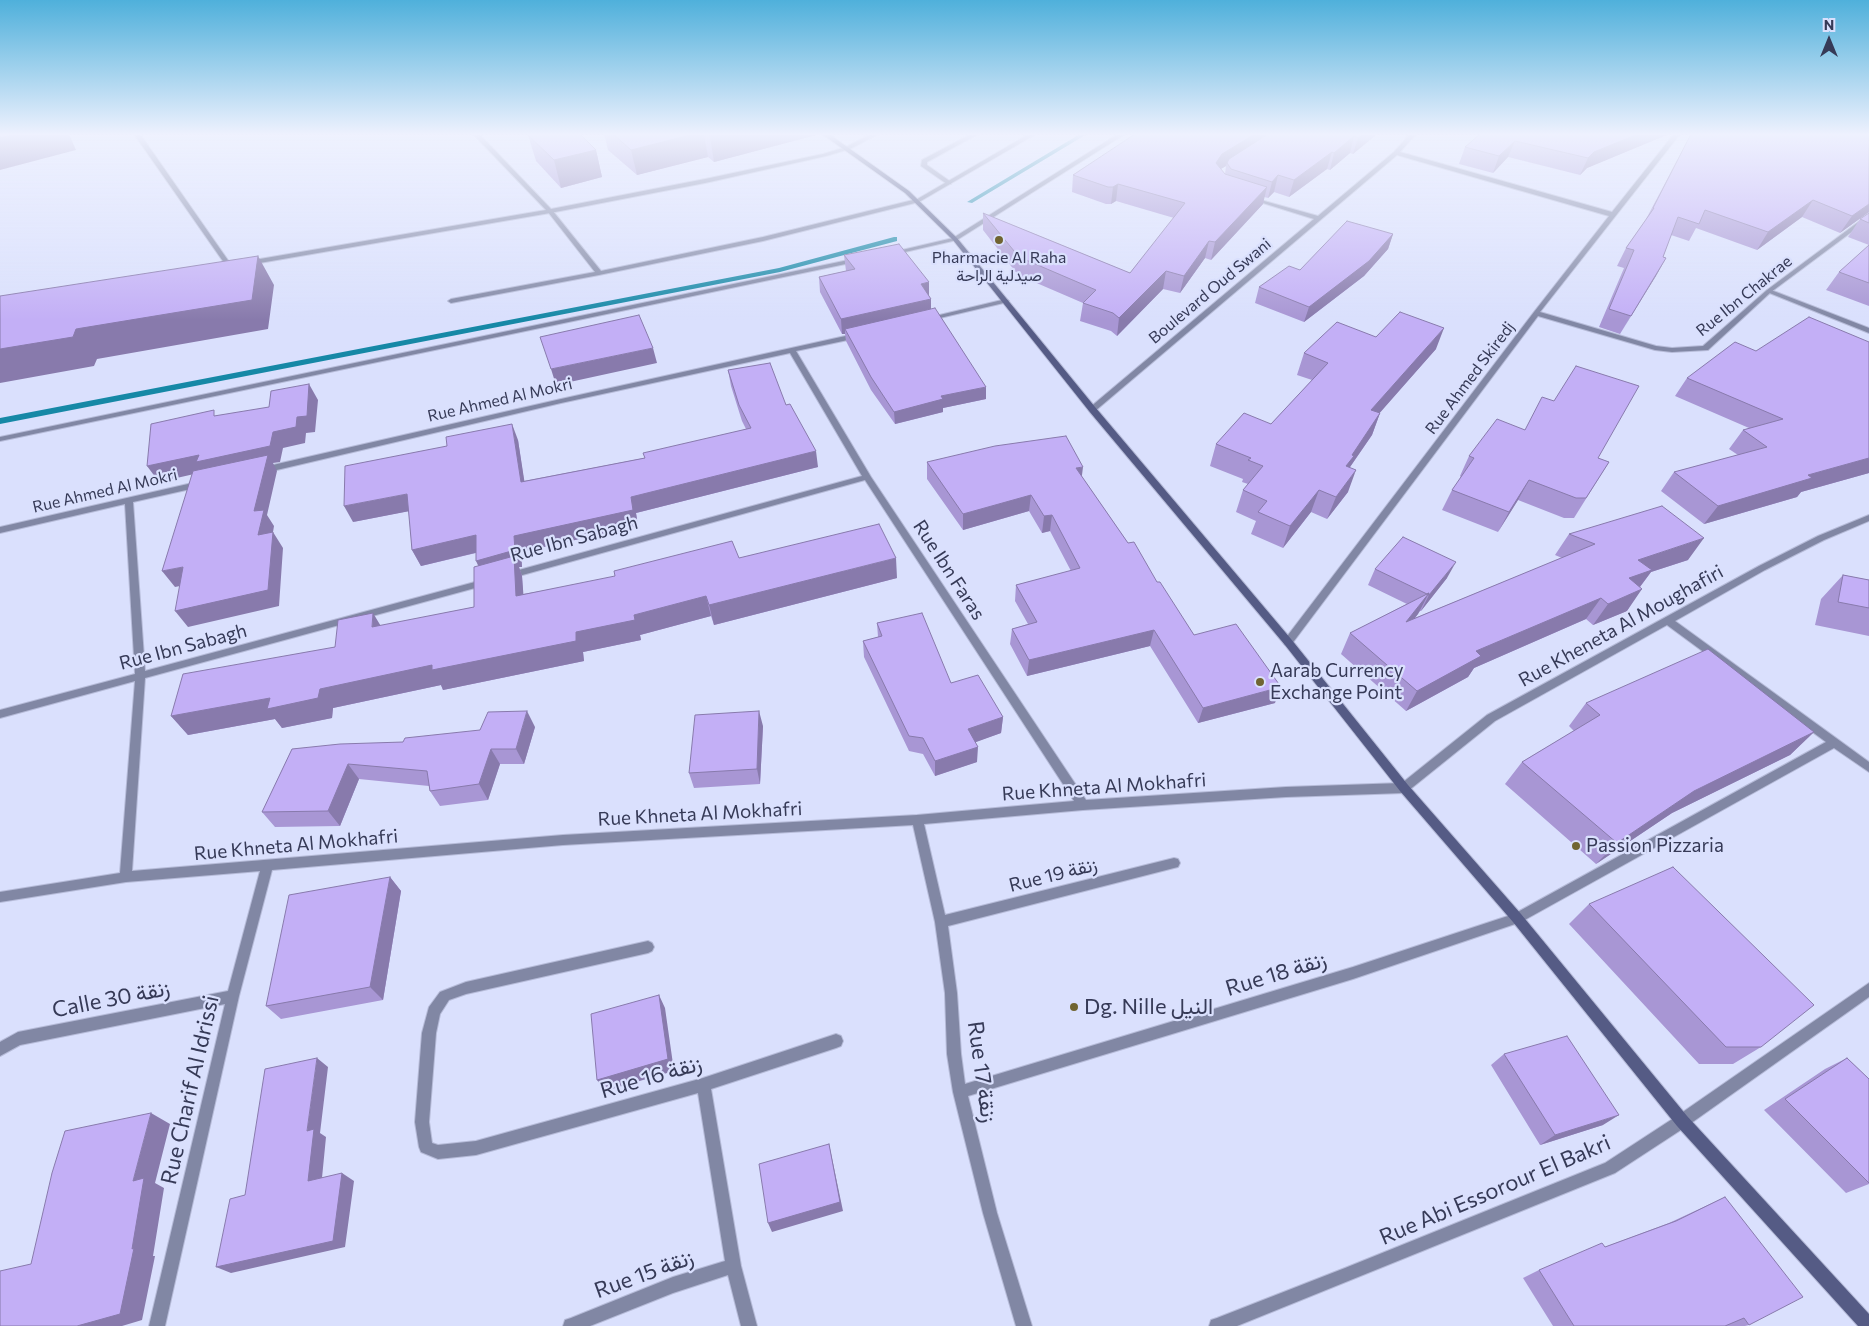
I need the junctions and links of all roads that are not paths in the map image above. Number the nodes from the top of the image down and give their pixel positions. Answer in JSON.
{"nodes":[{"id":1,"x":180,"y":196,"type":"edge"},
{"id":2,"x":535,"y":196,"type":"edge"},
{"id":3,"x":629,"y":196,"type":"edge"},
{"id":4,"x":910,"y":196,"type":"edge"},
{"id":5,"x":926,"y":196,"type":"edge"},
{"id":6,"x":1024,"y":196,"type":"edge"},
{"id":7,"x":1345,"y":196,"type":"edge"},
{"id":8,"x":1547,"y":196,"type":"edge"},
{"id":9,"x":1629,"y":196,"type":"edge"},
{"id":10,"x":1249,"y":197,"type":"edge"},
{"id":11,"x":917,"y":201,"type":"junction"},
{"id":12,"x":550,"y":211,"type":"junction"},
{"id":13,"x":1614,"y":215,"type":"junction"},
{"id":14,"x":1869,"y":216,"type":"edge"},
{"id":15,"x":1318,"y":218,"type":"junction"},
{"id":16,"x":955,"y":239,"type":"junction"},
{"id":17,"x":887,"y":254,"type":"edge"},
{"id":18,"x":869,"y":258,"type":"edge"},
{"id":19,"x":229,"y":266,"type":"junction"},
{"id":20,"x":220,"y":268,"type":"edge"},
{"id":21,"x":599,"y":273,"type":"junction"},
{"id":22,"x":1769,"y":291,"type":"junction"},
{"id":23,"x":451,"y":301,"type":"dead end"},
{"id":24,"x":1006,"y":301,"type":"junction"},
{"id":25,"x":1536,"y":312,"type":"junction"},
{"id":26,"x":919,"y":321,"type":"edge"},
{"id":27,"x":1869,"y":331,"type":"edge"},
{"id":28,"x":870,"y":332,"type":"edge"},
{"id":29,"x":792,"y":350,"type":"junction"},
{"id":30,"x":1092,"y":409,"type":"junction"},
{"id":31,"x":0,"y":439,"type":"edge"},
{"id":32,"x":251,"y":473,"type":"edge"},
{"id":33,"x":867,"y":477,"type":"junction"},
{"id":34,"x":214,"y":482,"type":"edge"},
{"id":35,"x":129,"y":500,"type":"junction"},
{"id":36,"x":1869,"y":518,"type":"edge"},
{"id":37,"x":0,"y":530,"type":"edge"},
{"id":38,"x":1667,"y":620,"type":"junction"},
{"id":39,"x":1288,"y":642,"type":"junction"},
{"id":40,"x":140,"y":676,"type":"junction"},
{"id":41,"x":0,"y":714,"type":"edge"},
{"id":42,"x":1834,"y":743,"type":"junction"},
{"id":43,"x":1869,"y":768,"type":"edge"},
{"id":44,"x":1404,"y":788,"type":"junction"},
{"id":45,"x":1083,"y":805,"type":"junction"},
{"id":46,"x":917,"y":820,"type":"junction"},
{"id":47,"x":1174,"y":863,"type":"dead end"},
{"id":48,"x":267,"y":865,"type":"junction"},
{"id":49,"x":126,"y":877,"type":"junction"},
{"id":50,"x":0,"y":897,"type":"edge"},
{"id":51,"x":1517,"y":918,"type":"junction"},
{"id":52,"x":941,"y":922,"type":"junction"},
{"id":53,"x":648,"y":947,"type":"dead end"},
{"id":54,"x":1869,"y":989,"type":"edge"},
{"id":55,"x":233,"y":996,"type":"junction"},
{"id":56,"x":836,"y":1041,"type":"dead end"},
{"id":57,"x":0,"y":1049,"type":"edge"},
{"id":58,"x":703,"y":1085,"type":"junction"},
{"id":59,"x":960,"y":1092,"type":"junction"},
{"id":60,"x":1682,"y":1121,"type":"junction"},
{"id":61,"x":733,"y":1266,"type":"junction"},
{"id":62,"x":158,"y":1326,"type":"edge"},
{"id":63,"x":571,"y":1326,"type":"edge"},
{"id":64,"x":749,"y":1326,"type":"edge"},
{"id":65,"x":1024,"y":1326,"type":"edge"},
{"id":66,"x":1217,"y":1326,"type":"edge"},
{"id":67,"x":1869,"y":1326,"type":"edge"}],
"edges":[{"from":1,"to":19,"type":"street"},
{"from":2,"to":12,"type":"street"},
{"from":3,"to":12,"type":"street"},
{"from":4,"to":11,"type":"main road"},
{"from":5,"to":11,"type":"street"},
{"from":6,"to":16,"type":"street"},
{"from":7,"to":15,"type":"street","name":"Boulevard Oud Swani"},
{"from":8,"to":13,"type":"street"},
{"from":9,"to":13,"type":"street","name":"Rue Ahmed Skiredj"},
{"from":10,"to":15,"type":"street"},
{"from":11,"to":16,"type":"main road"},
{"from":11,"to":21,"type":"street"},
{"from":12,"to":19,"type":"street"},
{"from":12,"to":21,"type":"street"},
{"from":13,"to":25,"type":"street","name":"Rue Ahmed Skiredj"},
{"from":14,"to":22,"type":"street","name":"Rue Ibn Chakrae"},
{"from":15,"to":30,"type":"street","name":"Boulevard Oud Swani"},
{"from":16,"to":17,"type":"street"},
{"from":16,"to":24,"type":"main road"},
{"from":18,"to":31,"type":"street"},
{"from":19,"to":20,"type":"street"},
{"from":21,"to":23,"type":"street"},
{"from":22,"to":25,"type":"street","name":"Rue Ibn Chakrae"},
{"from":22,"to":27,"type":"street"},
{"from":24,"to":26,"type":"street"},
{"from":24,"to":30,"type":"main road"},
{"from":25,"to":39,"type":"street","name":"Rue Ahmed Skiredj"},
{"from":28,"to":29,"type":"street","name":"Rue Ahmed Al Mokri"},
{"from":29,"to":32,"type":"street","name":"Rue Ahmed Al Mokri"},
{"from":29,"to":33,"type":"street","name":"Rue Ibn Faras"},
{"from":30,"to":39,"type":"main road"},
{"from":33,"to":40,"type":"street","name":"Rue Ibn Sabagh"},
{"from":33,"to":45,"type":"street","name":"Rue Ibn Faras"},
{"from":34,"to":35,"type":"street","name":"Rue Ahmed Al Mokri"},
{"from":35,"to":37,"type":"street","name":"Rue Ahmed Al Mokri"},
{"from":35,"to":40,"type":"street"},
{"from":36,"to":38,"type":"street","name":"Rue Kheneta Al Moughafiri"},
{"from":38,"to":42,"type":"street"},
{"from":38,"to":44,"type":"street","name":"Rue Kheneta Al Moughafiri"},
{"from":39,"to":44,"type":"main road"},
{"from":40,"to":41,"type":"street","name":"Rue Ibn Sabagh"},
{"from":40,"to":49,"type":"street"},
{"from":42,"to":43,"type":"street"},
{"from":42,"to":51,"type":"street","name":"Rue 18 زنقة"},
{"from":44,"to":45,"type":"street","name":"Rue Khneta Al Mokhafri"},
{"from":44,"to":51,"type":"main road"},
{"from":45,"to":46,"type":"street","name":"Rue Khneta Al Mokhafri"},
{"from":46,"to":48,"type":"street","name":"Rue Khneta Al Mokhafri"},
{"from":46,"to":52,"type":"street","name":"Rue 17 زنقة"},
{"from":47,"to":52,"type":"street","name":"Rue 19 زنقة"},
{"from":48,"to":49,"type":"street","name":"Rue Khneta Al Mokhafri"},
{"from":48,"to":55,"type":"street","name":"Rue Charif Al Idrissi"},
{"from":49,"to":50,"type":"street","name":"Rue Khneta Al Mokhafri"},
{"from":51,"to":59,"type":"street","name":"Rue 18 زنقة"},
{"from":51,"to":60,"type":"main road"},
{"from":52,"to":59,"type":"street","name":"Rue 17 زنقة"},
{"from":53,"to":58,"type":"street","name":"Rue 16 زنقة"},
{"from":54,"to":60,"type":"street","name":"Rue Abi Essorour El Bakri"},
{"from":55,"to":57,"type":"street","name":"Calle 30 زنقة"},
{"from":55,"to":62,"type":"street","name":"Rue Charif Al Idrissi"},
{"from":56,"to":58,"type":"street","name":"Rue 16 زنقة"},
{"from":58,"to":61,"type":"street"},
{"from":59,"to":65,"type":"street","name":"Rue 17 زنقة"},
{"from":60,"to":66,"type":"street","name":"Rue Abi Essorour El Bakri"},
{"from":60,"to":67,"type":"main road"},
{"from":61,"to":63,"type":"street","name":"Rue 15 زنقة"},
{"from":61,"to":64,"type":"street"}]}
